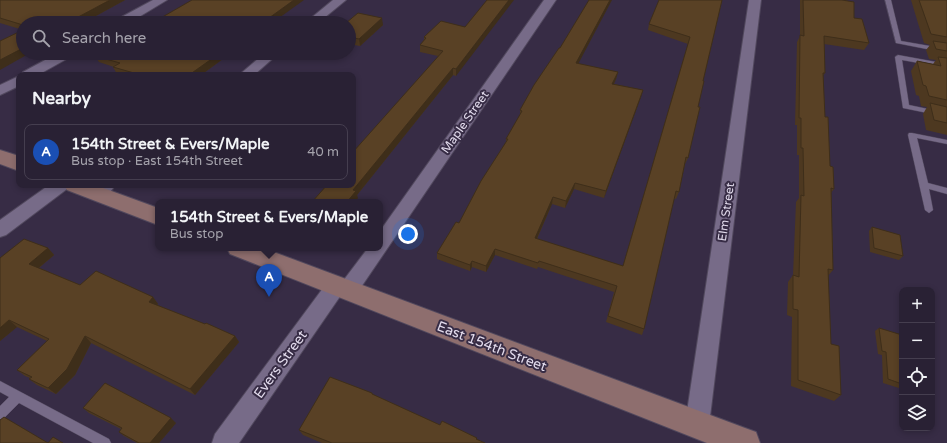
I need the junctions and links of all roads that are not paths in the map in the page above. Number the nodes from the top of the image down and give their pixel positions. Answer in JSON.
{"nodes":[{"id":1,"x":161,"y":0,"type":"edge"},
{"id":2,"x":340,"y":0,"type":"edge"},
{"id":3,"x":550,"y":0,"type":"edge"},
{"id":4,"x":755,"y":0,"type":"edge"},
{"id":5,"x":888,"y":0,"type":"edge"},
{"id":6,"x":132,"y":16,"type":"edge"},
{"id":7,"x":320,"y":16,"type":"edge"},
{"id":8,"x":947,"y":51,"type":"edge"},
{"id":9,"x":55,"y":60,"type":"edge"},
{"id":10,"x":264,"y":60,"type":"edge"},
{"id":11,"x":947,"y":66,"type":"edge"},
{"id":12,"x":33,"y":72,"type":"edge"},
{"id":13,"x":250,"y":72,"type":"edge"},
{"id":14,"x":16,"y":82,"type":"edge"},
{"id":15,"x":0,"y":91,"type":"edge"},
{"id":16,"x":947,"y":115,"type":"edge"},
{"id":17,"x":947,"y":142,"type":"edge"},
{"id":18,"x":0,"y":156,"type":"edge"},
{"id":19,"x":16,"y":163,"type":"edge"},
{"id":20,"x":924,"y":185,"type":"junction"},
{"id":21,"x":57,"y":188,"type":"edge"},
{"id":22,"x":102,"y":189,"type":"edge"},
{"id":23,"x":947,"y":191,"type":"edge"},
{"id":24,"x":929,"y":210,"type":"dead end"},
{"id":25,"x":155,"y":216,"type":"edge"},
{"id":26,"x":0,"y":230,"type":"edge"},
{"id":27,"x":383,"y":241,"type":"edge"},
{"id":28,"x":246,"y":251,"type":"edge"},
{"id":29,"x":375,"y":251,"type":"edge"},
{"id":30,"x":342,"y":288,"type":"junction"},
{"id":31,"x":0,"y":386,"type":"edge"},
{"id":32,"x":18,"y":396,"type":"junction"},
{"id":33,"x":0,"y":414,"type":"edge"},
{"id":34,"x":698,"y":425,"type":"junction"},
{"id":35,"x":735,"y":441,"type":"edge"},
{"id":36,"x":104,"y":443,"type":"edge"},
{"id":37,"x":224,"y":443,"type":"edge"}],
"edges":[{"from":1,"to":6,"type":"street"},
{"from":2,"to":7,"type":"street"},
{"from":3,"to":27,"type":"street","name":"Maple Street"},
{"from":4,"to":34,"type":"street","name":"Elm Street"},
{"from":5,"to":8,"type":"lane"},
{"from":9,"to":12,"type":"street"},
{"from":10,"to":13,"type":"street"},
{"from":11,"to":16,"type":"lane"},
{"from":14,"to":15,"type":"street"},
{"from":17,"to":20,"type":"lane"},
{"from":18,"to":19,"type":"street"},
{"from":20,"to":23,"type":"lane"},
{"from":20,"to":24,"type":"lane"},
{"from":21,"to":26,"type":"street"},
{"from":22,"to":25,"type":"street"},
{"from":28,"to":30,"type":"street","name":"East 154th Street"},
{"from":29,"to":30,"type":"street"},
{"from":30,"to":34,"type":"street","name":"East 154th Street"},
{"from":30,"to":37,"type":"street","name":"Evers Street"},
{"from":31,"to":32,"type":"lane"},
{"from":32,"to":33,"type":"lane"},
{"from":32,"to":36,"type":"lane"},
{"from":34,"to":35,"type":"street","name":"East 154th Street"}]}
